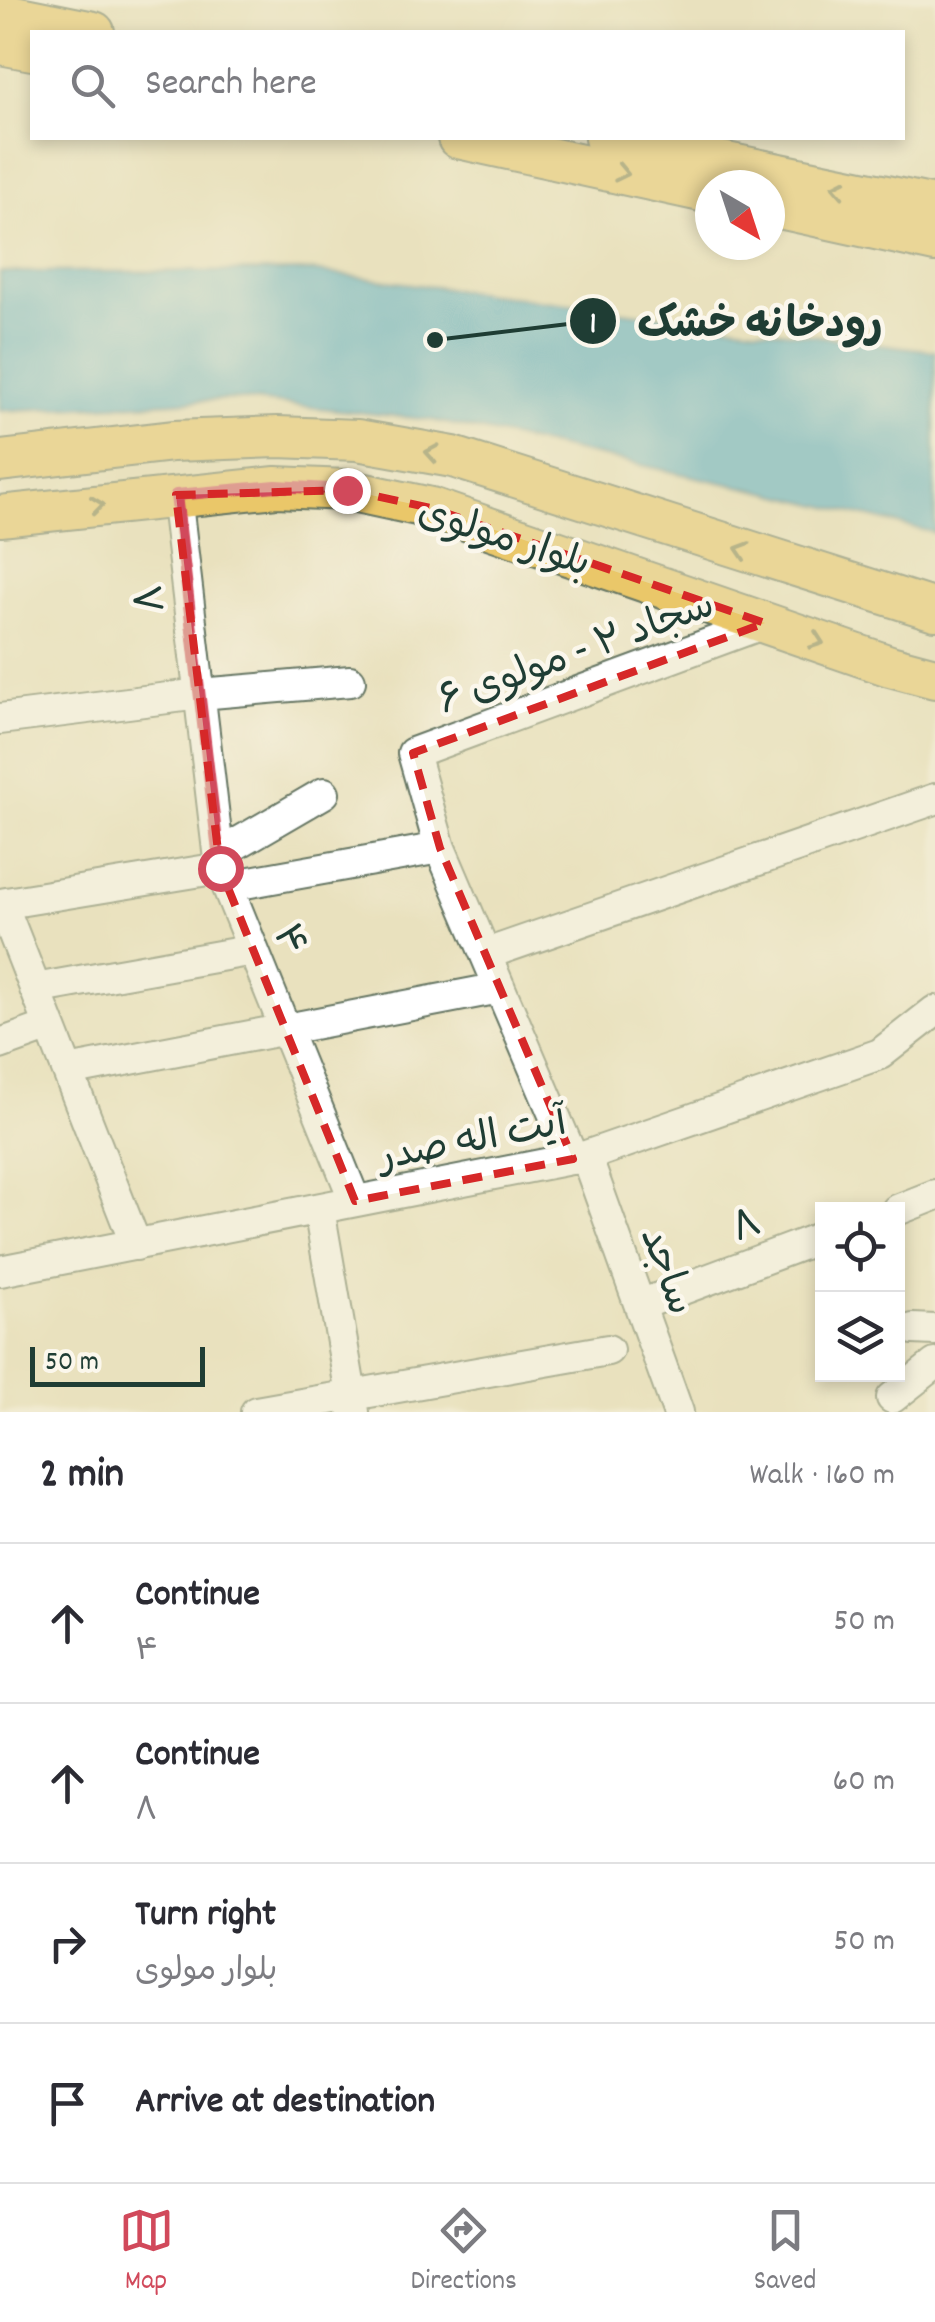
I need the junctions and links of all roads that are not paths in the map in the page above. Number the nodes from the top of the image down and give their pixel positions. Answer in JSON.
{"nodes":[{"id":1,"x":0,"y":14,"type":"edge"},
{"id":2,"x":84,"y":30,"type":"edge"},
{"id":3,"x":0,"y":44,"type":"edge"},
{"id":4,"x":30,"y":50,"type":"edge"},
{"id":5,"x":467,"y":140,"type":"edge"},
{"id":6,"x":616,"y":140,"type":"edge"},
{"id":7,"x":695,"y":189,"type":"edge"},
{"id":8,"x":935,"y":206,"type":"edge"},
{"id":9,"x":785,"y":209,"type":"edge"},
{"id":10,"x":935,"y":242,"type":"edge"},
{"id":11,"x":0,"y":461,"type":"edge"},
{"id":12,"x":176,"y":495,"type":"junction"},
{"id":13,"x":0,"y":516,"type":"edge"},
{"id":14,"x":922,"y":607,"type":"edge"},
{"id":15,"x":765,"y":623,"type":"junction"},
{"id":16,"x":890,"y":666,"type":"junction"},
{"id":17,"x":935,"y":678,"type":"edge"},
{"id":18,"x":350,"y":681,"type":"dead end"},
{"id":19,"x":200,"y":694,"type":"junction"},
{"id":20,"x":0,"y":719,"type":"edge"},
{"id":21,"x":413,"y":753,"type":"joint"},
{"id":22,"x":324,"y":793,"type":"dead end"},
{"id":23,"x":935,"y":799,"type":"edge"},
{"id":24,"x":440,"y":848,"type":"junction"},
{"id":25,"x":222,"y":870,"type":"junction"},
{"id":26,"x":1,"y":904,"type":"edge"},
{"id":27,"x":254,"y":950,"type":"junction"},
{"id":28,"x":486,"y":954,"type":"junction"},
{"id":29,"x":35,"y":988,"type":"junction"},
{"id":30,"x":500,"y":988,"type":"junction"},
{"id":31,"x":935,"y":1011,"type":"edge"},
{"id":32,"x":50,"y":1026,"type":"junction"},
{"id":33,"x":287,"y":1032,"type":"junction"},
{"id":34,"x":0,"y":1044,"type":"edge"},
{"id":35,"x":68,"y":1071,"type":"junction"},
{"id":36,"x":580,"y":1157,"type":"junction"},
{"id":37,"x":935,"y":1195,"type":"edge"},
{"id":38,"x":355,"y":1201,"type":"junction"},
{"id":39,"x":905,"y":1207,"type":"edge"},
{"id":40,"x":319,"y":1208,"type":"junction"},
{"id":41,"x":815,"y":1240,"type":"edge"},
{"id":42,"x":136,"y":1244,"type":"junction"},
{"id":43,"x":0,"y":1271,"type":"edge"},
{"id":44,"x":640,"y":1305,"type":"junction"},
{"id":45,"x":608,"y":1350,"type":"dead end"},
{"id":46,"x":935,"y":1364,"type":"edge"},
{"id":47,"x":892,"y":1398,"type":"dead end"},
{"id":48,"x":352,"y":1404,"type":"edge"},
{"id":49,"x":256,"y":1412,"type":"edge"},
{"id":50,"x":678,"y":1412,"type":"edge"}],
"edges":[{"from":1,"to":2,"type":"main road"},
{"from":3,"to":4,"type":"main road"},
{"from":5,"to":7,"type":"main road","one_way":true},
{"from":8,"to":6,"type":"main road","one_way":true},
{"from":9,"to":10,"type":"main road"},
{"from":14,"to":11,"type":"main road","name":"بلوار مولوی","one_way":true},
{"from":13,"to":12,"type":"main road","name":"بلوار مولوی","one_way":true},
{"from":12,"to":15,"type":"main road","name":"بلوار مولوی"},
{"from":12,"to":19,"type":"street","name":"۸"},
{"from":14,"to":16,"type":"main road"},
{"from":15,"to":16,"type":"main road","name":"بلوار مولوی","one_way":true},
{"from":15,"to":21,"type":"street","name":"سجاد ۲ - مولوی ۶"},
{"from":16,"to":17,"type":"main road","name":"بلوار مولوی"},
{"from":18,"to":19,"type":"street"},
{"from":19,"to":20,"type":"street"},
{"from":19,"to":25,"type":"street","name":"۴"},
{"from":21,"to":24,"type":"street","name":"ساجد"},
{"from":22,"to":25,"type":"street"},
{"from":23,"to":28,"type":"street"},
{"from":24,"to":25,"type":"street"},
{"from":24,"to":28,"type":"street","name":"ساجد"},
{"from":25,"to":26,"type":"street"},
{"from":25,"to":27,"type":"street","name":"۴"},
{"from":26,"to":29,"type":"street"},
{"from":27,"to":29,"type":"street"},
{"from":27,"to":33,"type":"street","name":"۴"},
{"from":28,"to":30,"type":"street","name":"ساجد"},
{"from":29,"to":32,"type":"street"},
{"from":30,"to":33,"type":"street"},
{"from":30,"to":36,"type":"street","name":"ساجد"},
{"from":31,"to":36,"type":"street","name":"آیت اله صدر"},
{"from":32,"to":34,"type":"street"},
{"from":32,"to":35,"type":"street"},
{"from":33,"to":35,"type":"street"},
{"from":33,"to":38,"type":"street","name":"۴"},
{"from":35,"to":42,"type":"street"},
{"from":36,"to":38,"type":"street","name":"آیت اله صدر"},
{"from":36,"to":44,"type":"street","name":"ساجد"},
{"from":37,"to":39,"type":"street"},
{"from":38,"to":40,"type":"street","name":"آیت اله صدر"},
{"from":40,"to":42,"type":"street","name":"آیت اله صدر"},
{"from":40,"to":48,"type":"street"},
{"from":41,"to":44,"type":"street","name":"۸"},
{"from":42,"to":43,"type":"street","name":"آیت اله صدر"},
{"from":44,"to":50,"type":"street","name":"ساجد"},
{"from":45,"to":48,"type":"street"},
{"from":46,"to":47,"type":"street"},
{"from":48,"to":49,"type":"street"}]}
